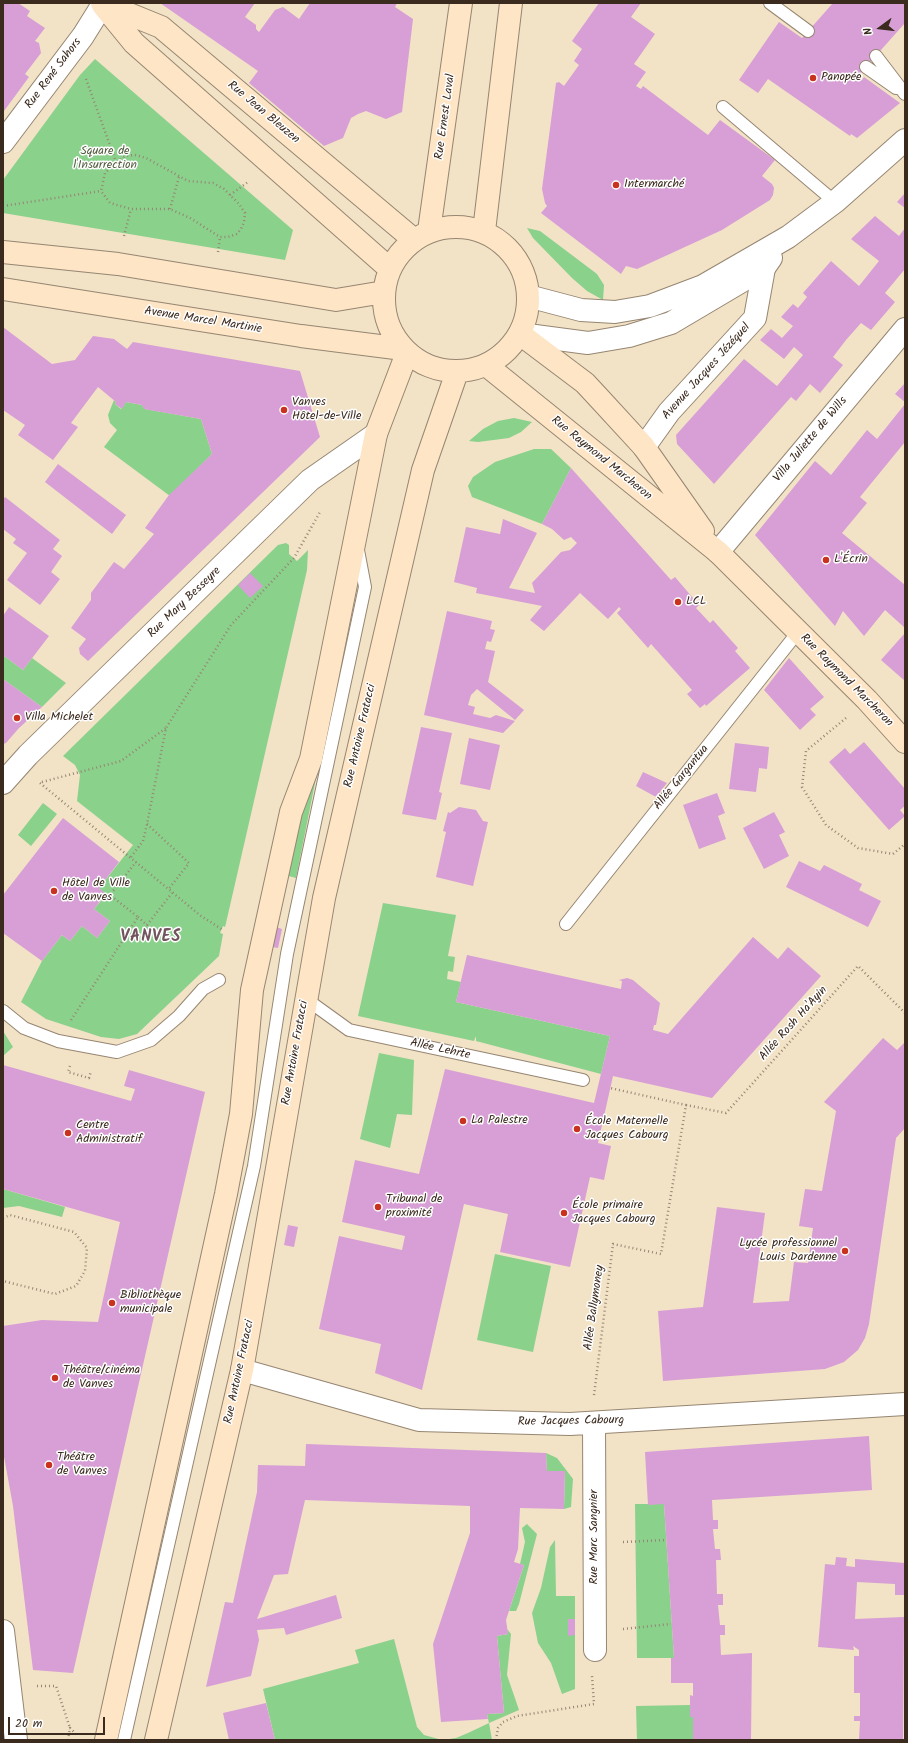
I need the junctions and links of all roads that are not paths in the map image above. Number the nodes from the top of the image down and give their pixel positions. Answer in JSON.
{"nodes":[{"id":1,"x":102,"y":3,"type":"edge"},
{"id":2,"x":461,"y":3,"type":"edge"},
{"id":3,"x":511,"y":3,"type":"edge"},
{"id":4,"x":770,"y":3,"type":"edge"},
{"id":5,"x":808,"y":31,"type":"dead end"},
{"id":6,"x":876,"y":56,"type":"dead end"},
{"id":7,"x":866,"y":68,"type":"dead end"},
{"id":8,"x":905,"y":94,"type":"edge"},
{"id":9,"x":723,"y":107,"type":"dead end"},
{"id":10,"x":905,"y":140,"type":"edge"},
{"id":11,"x":3,"y":142,"type":"edge"},
{"id":12,"x":836,"y":202,"type":"junction"},
{"id":13,"x":484,"y":231,"type":"junction"},
{"id":14,"x":421,"y":235,"type":"junction"},
{"id":15,"x":788,"y":237,"type":"junction"},
{"id":16,"x":3,"y":252,"type":"edge"},
{"id":17,"x":764,"y":268,"type":"junction"},
{"id":18,"x":390,"y":269,"type":"junction"},
{"id":19,"x":3,"y":289,"type":"edge"},
{"id":20,"x":384,"y":292,"type":"junction"},
{"id":21,"x":528,"y":296,"type":"junction"},
{"id":22,"x":905,"y":329,"type":"edge"},
{"id":23,"x":520,"y":334,"type":"junction"},
{"id":24,"x":405,"y":351,"type":"junction"},
{"id":25,"x":486,"y":365,"type":"junction"},
{"id":26,"x":457,"y":372,"type":"junction"},
{"id":27,"x":376,"y":434,"type":"junction"},
{"id":28,"x":644,"y":447,"type":"junction"},
{"id":29,"x":355,"y":537,"type":"junction"},
{"id":30,"x":718,"y":552,"type":"junction"},
{"id":31,"x":798,"y":632,"type":"junction"},
{"id":32,"x":905,"y":742,"type":"edge"},
{"id":33,"x":3,"y":783,"type":"edge"},
{"id":34,"x":566,"y":924,"type":"dead end"},
{"id":35,"x":219,"y":980,"type":"dead end"},
{"id":36,"x":306,"y":999,"type":"junction"},
{"id":37,"x":3,"y":1011,"type":"edge"},
{"id":38,"x":583,"y":1080,"type":"dead end"},
{"id":39,"x":242,"y":1370,"type":"junction"},
{"id":40,"x":905,"y":1404,"type":"edge"},
{"id":41,"x":594,"y":1423,"type":"junction"},
{"id":42,"x":3,"y":1631,"type":"edge"},
{"id":43,"x":594,"y":1641,"type":"road end"},
{"id":44,"x":16,"y":1740,"type":"edge"},
{"id":45,"x":106,"y":1740,"type":"edge"},
{"id":46,"x":124,"y":1740,"type":"edge"},
{"id":47,"x":156,"y":1740,"type":"edge"}],
"edges":[{"from":1,"to":11,"type":"street","name":"Rue René Sahors"},
{"from":1,"to":14,"type":"main road","name":"Rue Jean Bleuzen"},
{"from":1,"to":18,"type":"main road"},
{"from":2,"to":14,"type":"main road","name":"Rue Ernest Laval"},
{"from":3,"to":13,"type":"main road"},
{"from":4,"to":5,"type":"lane"},
{"from":6,"to":8,"type":"lane"},
{"from":7,"to":8,"type":"lane"},
{"from":9,"to":12,"type":"lane"},
{"from":10,"to":12,"type":"street","name":"Avenue Jacques Jézéquel"},
{"from":12,"to":15,"type":"street","name":"Avenue Jacques Jézéquel"},
{"from":13,"to":14,"type":"main road"},
{"from":13,"to":21,"type":"main road"},
{"from":14,"to":18,"type":"main road"},
{"from":15,"to":17,"type":"street","name":"Avenue Jacques Jézéquel"},
{"from":15,"to":21,"type":"street","name":"Avenue Jacques Jézéquel"},
{"from":16,"to":20,"type":"main road"},
{"from":17,"to":23,"type":"street","name":"Avenue Jacques Jézéquel"},
{"from":17,"to":28,"type":"street","name":"Avenue Jacques Jézéquel"},
{"from":18,"to":20,"type":"main road"},
{"from":19,"to":24,"type":"main road","name":"Avenue Marcel Martinie"},
{"from":20,"to":24,"type":"main road"},
{"from":21,"to":23,"type":"main road"},
{"from":22,"to":30,"type":"street","name":"Villa Juliette de Wills"},
{"from":23,"to":25,"type":"main road"},
{"from":23,"to":28,"type":"main road","name":"Rue Raymond Marcheron"},
{"from":24,"to":26,"type":"main road"},
{"from":24,"to":27,"type":"main road","name":"Rue Antoine Fratacci"},
{"from":25,"to":26,"type":"main road"},
{"from":25,"to":30,"type":"main road","name":"Rue Raymond Marcheron"},
{"from":26,"to":36,"type":"main road","name":"Rue Antoine Fratacci"},
{"from":27,"to":29,"type":"main road","name":"Rue Antoine Fratacci"},
{"from":27,"to":33,"type":"street","name":"Rue Mary Besseyre"},
{"from":28,"to":30,"type":"main road","name":"Rue Raymond Marcheron"},
{"from":29,"to":45,"type":"main road","name":"Rue Antoine Fratacci"},
{"from":29,"to":46,"type":"lane","name":"Rue Antoine Fratacci"},
{"from":30,"to":31,"type":"main road","name":"Rue Raymond Marcheron"},
{"from":31,"to":32,"type":"main road","name":"Rue Raymond Marcheron"},
{"from":31,"to":34,"type":"lane","name":"Allée Gargantua"},
{"from":35,"to":37,"type":"lane"},
{"from":36,"to":38,"type":"lane","name":"Allée Lehrte"},
{"from":36,"to":39,"type":"main road","name":"Rue Antoine Fratacci"},
{"from":39,"to":41,"type":"street","name":"Rue Jacques Cabourg"},
{"from":39,"to":47,"type":"main road","name":"Rue Antoine Fratacci"},
{"from":40,"to":41,"type":"street","name":"Rue Jacques Cabourg"},
{"from":41,"to":43,"type":"street","name":"Rue Marc Sangnier"},
{"from":42,"to":44,"type":"street"}]}
